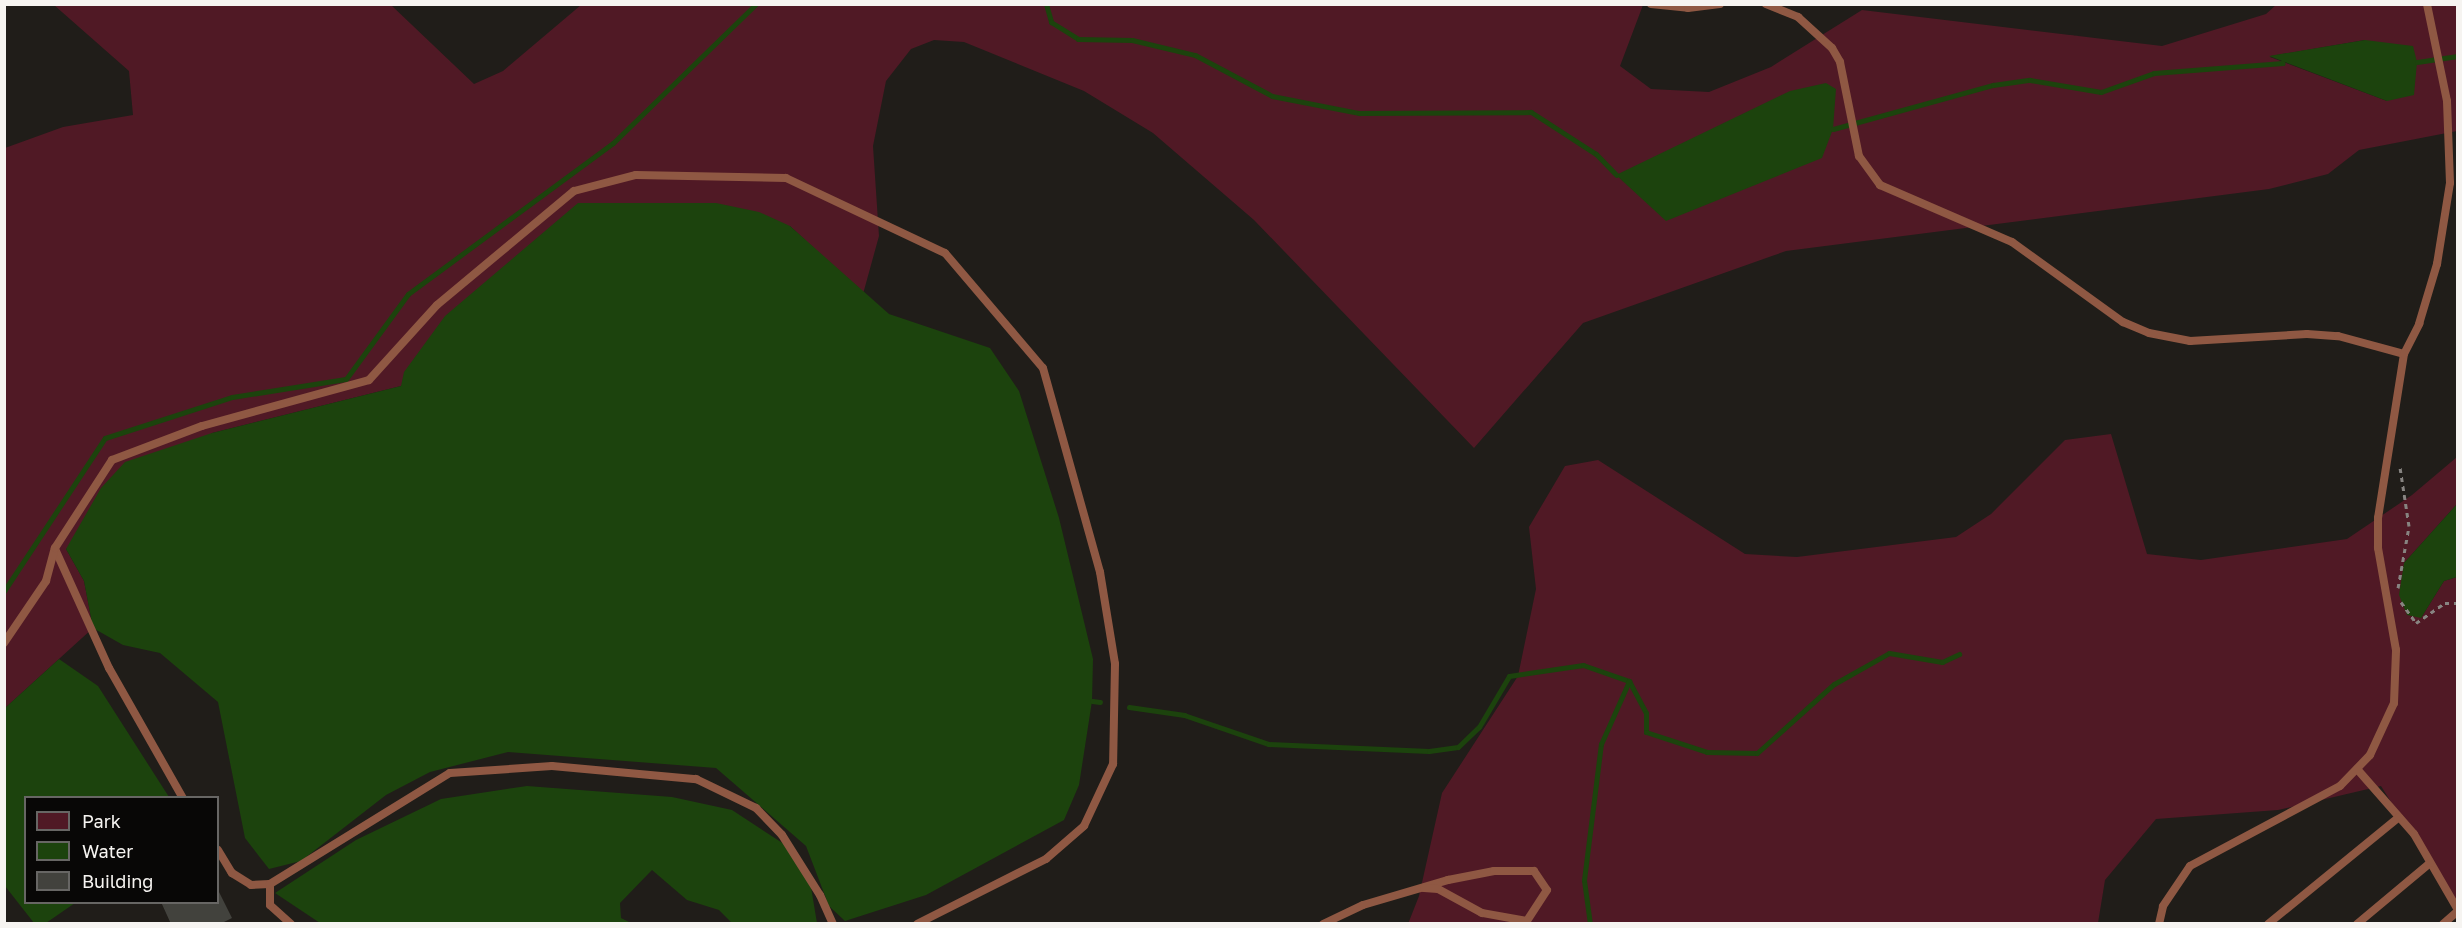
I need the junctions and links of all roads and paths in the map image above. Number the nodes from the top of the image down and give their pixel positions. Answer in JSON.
{"nodes":[{"id":1,"x":1651,"y":4,"type":"edge"},
{"id":2,"x":1720,"y":4,"type":"edge"},
{"id":3,"x":1766,"y":4,"type":"edge"},
{"id":4,"x":2427,"y":4,"type":"edge"},
{"id":5,"x":2404,"y":354,"type":"junction"},
{"id":6,"x":2400,"y":464,"type":"dead end"},
{"id":7,"x":55,"y":549,"type":"junction"},
{"id":8,"x":2457,"y":603,"type":"edge"},
{"id":9,"x":4,"y":643,"type":"edge"},
{"id":10,"x":2357,"y":769,"type":"junction"},
{"id":11,"x":182,"y":796,"type":"edge"},
{"id":12,"x":2399,"y":816,"type":"junction"},
{"id":13,"x":219,"y":852,"type":"edge"},
{"id":14,"x":2430,"y":863,"type":"junction"},
{"id":15,"x":270,"y":884,"type":"junction"},
{"id":16,"x":1424,"y":888,"type":"junction"},
{"id":17,"x":2457,"y":911,"type":"edge"},
{"id":18,"x":291,"y":924,"type":"edge"},
{"id":19,"x":833,"y":924,"type":"edge"},
{"id":20,"x":917,"y":924,"type":"edge"},
{"id":21,"x":1323,"y":924,"type":"edge"},
{"id":22,"x":2159,"y":924,"type":"edge"},
{"id":23,"x":2268,"y":924,"type":"edge"},
{"id":24,"x":2356,"y":924,"type":"edge"},
{"id":25,"x":2443,"y":924,"type":"edge"}],
"edges":[{"from":1,"to":2,"type":"lane"},
{"from":3,"to":5,"type":"lane"},
{"from":4,"to":5,"type":"lane"},
{"from":5,"to":10,"type":"lane"},
{"from":6,"to":8,"type":"path"},
{"from":7,"to":9,"type":"lane"},
{"from":7,"to":11,"type":"lane"},
{"from":7,"to":20,"type":"lane"},
{"from":10,"to":12,"type":"lane"},
{"from":10,"to":22,"type":"lane"},
{"from":12,"to":14,"type":"lane"},
{"from":12,"to":23,"type":"lane"},
{"from":13,"to":15,"type":"lane"},
{"from":14,"to":17,"type":"lane"},
{"from":14,"to":24,"type":"lane"},
{"from":15,"to":18,"type":"lane"},
{"from":15,"to":19,"type":"lane"},
{"from":16,"to":16,"type":"lane"},
{"from":16,"to":21,"type":"lane"},
{"from":17,"to":25,"type":"lane"}]}
